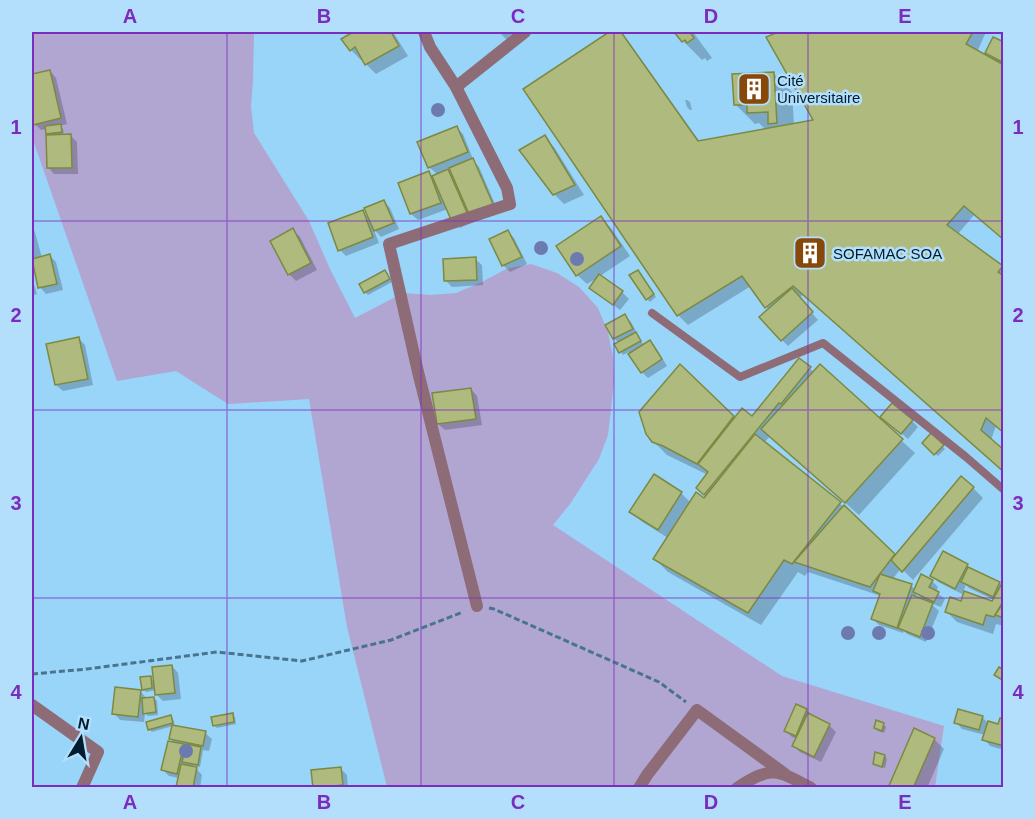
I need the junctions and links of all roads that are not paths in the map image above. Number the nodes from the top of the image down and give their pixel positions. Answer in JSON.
{"nodes":[{"id":1,"x":424,"y":32,"type":"edge"},
{"id":2,"x":525,"y":32,"type":"edge"},
{"id":3,"x":456,"y":87,"type":"junction"},
{"id":4,"x":652,"y":313,"type":"dead end"},
{"id":5,"x":1004,"y":490,"type":"edge"},
{"id":6,"x":477,"y":606,"type":"road end"},
{"id":7,"x":32,"y":705,"type":"edge"},
{"id":8,"x":785,"y":774,"type":"junction"},
{"id":9,"x":82,"y":788,"type":"edge"},
{"id":10,"x":639,"y":788,"type":"edge"},
{"id":11,"x":737,"y":788,"type":"edge"},
{"id":12,"x":811,"y":788,"type":"edge"}],
"edges":[{"from":1,"to":3,"type":"street"},
{"from":2,"to":3,"type":"street"},
{"from":3,"to":6,"type":"street"},
{"from":4,"to":5,"type":"lane"},
{"from":7,"to":9,"type":"street"},
{"from":8,"to":10,"type":"street"},
{"from":8,"to":11,"type":"street"},
{"from":8,"to":12,"type":"street"}]}
